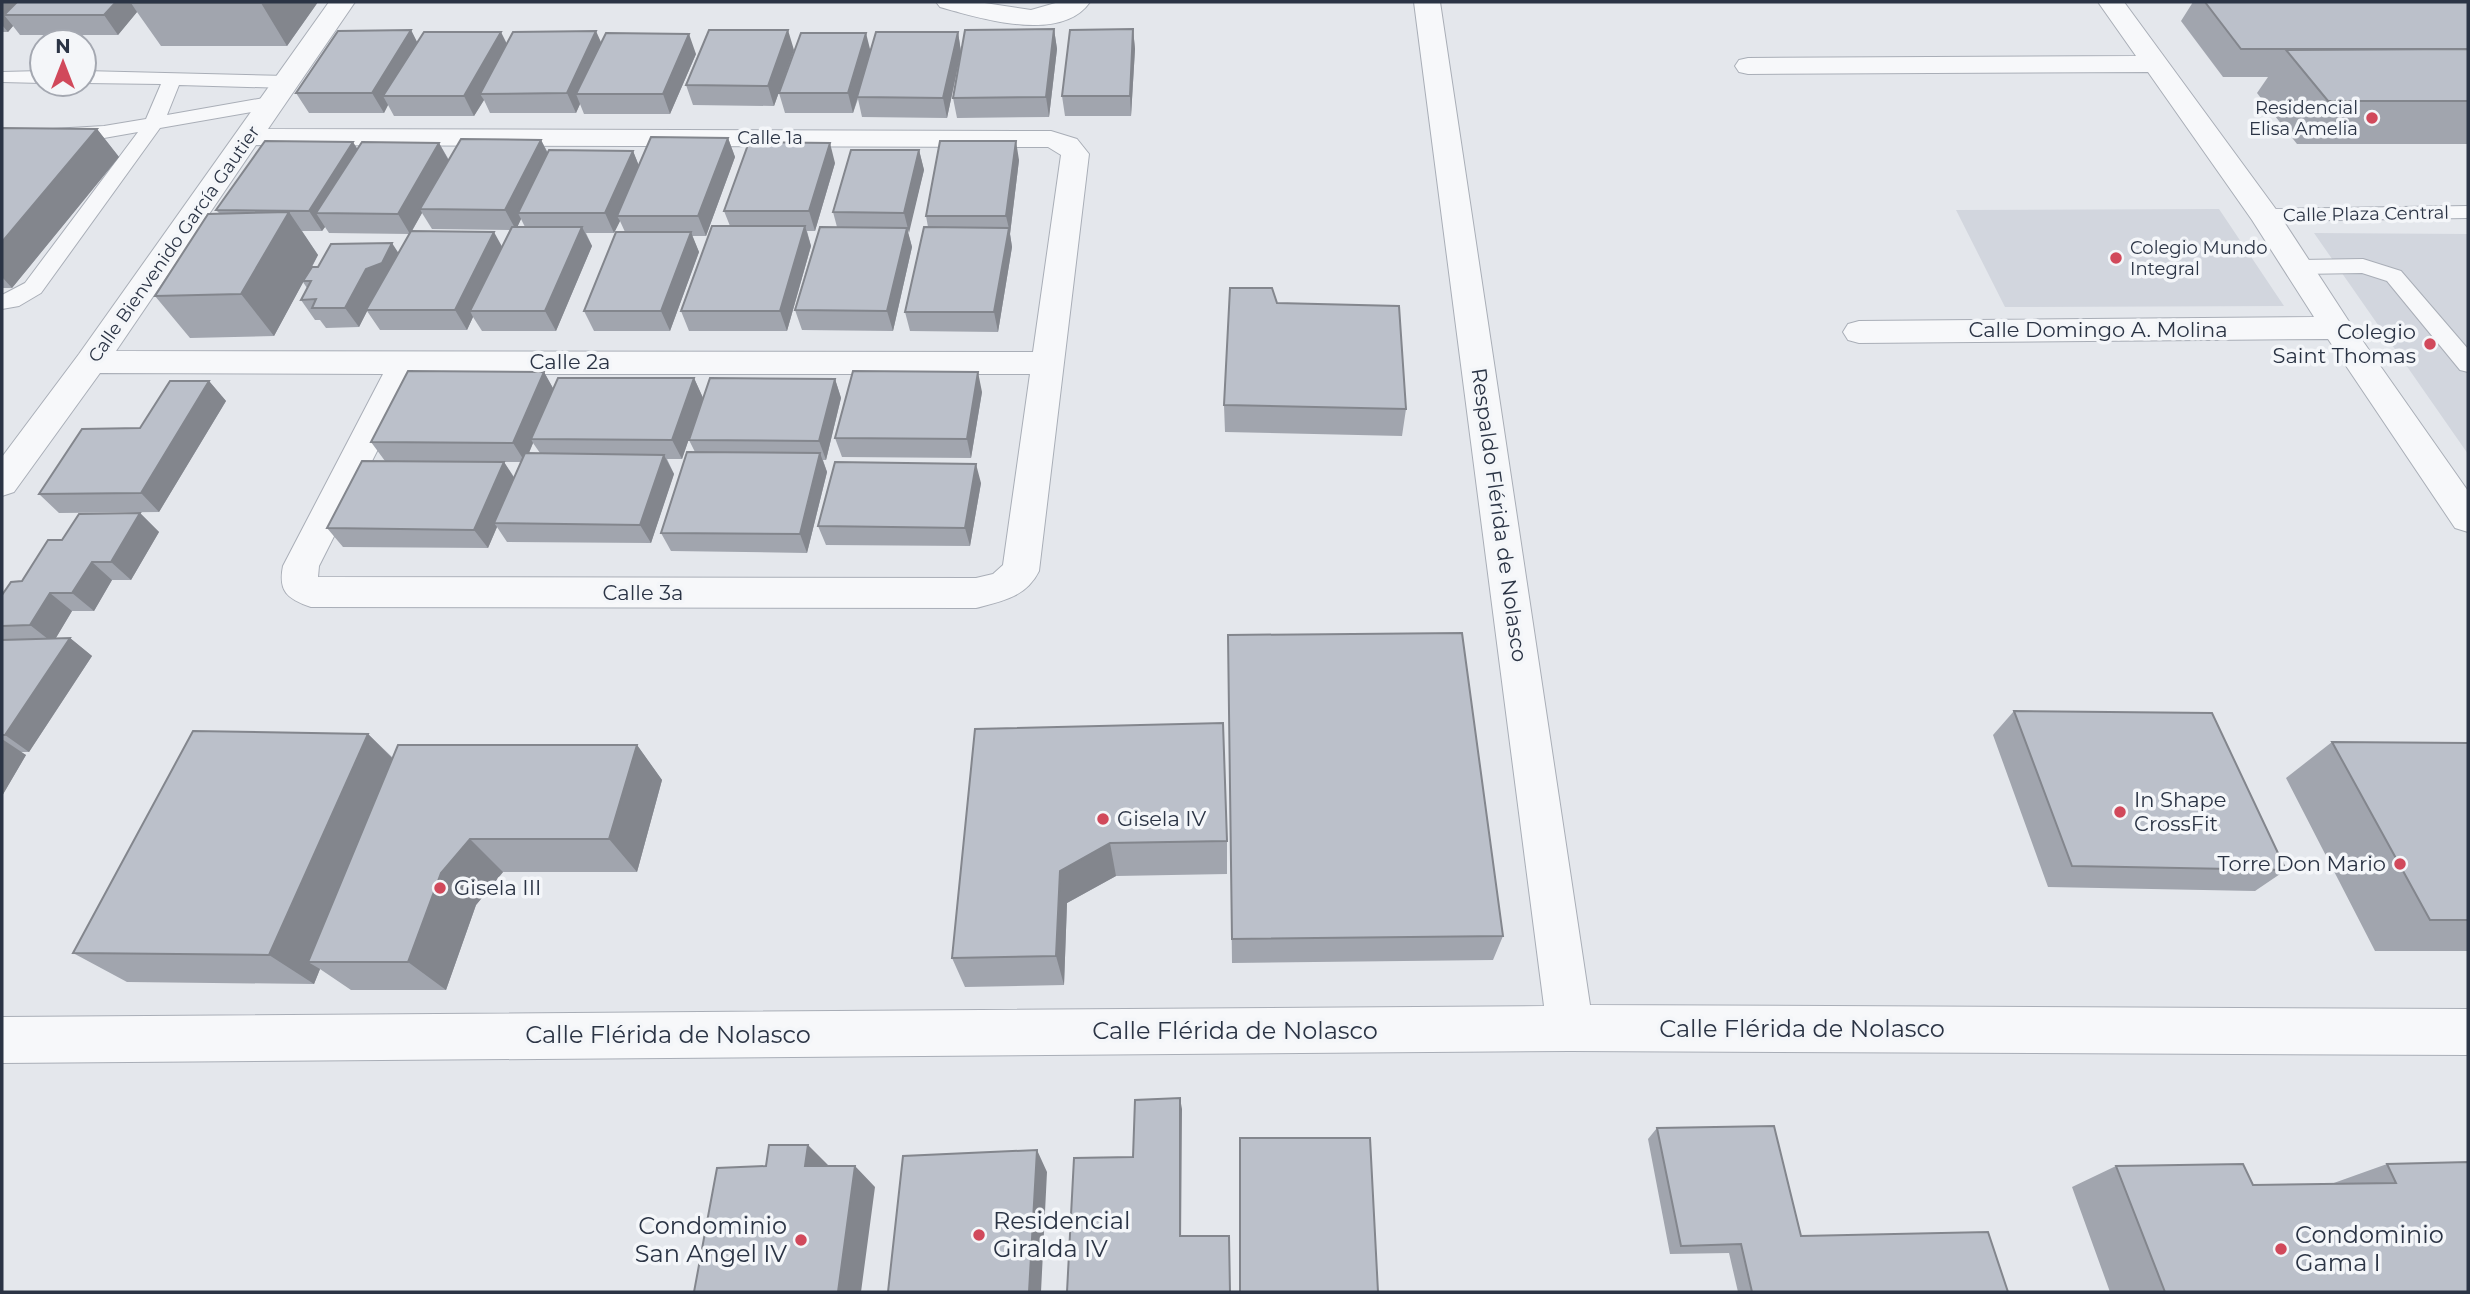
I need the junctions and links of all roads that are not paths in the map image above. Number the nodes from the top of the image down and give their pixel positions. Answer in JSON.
{"nodes":[{"id":1,"x":342,"y":2,"type":"edge"},
{"id":2,"x":949,"y":2,"type":"edge"},
{"id":3,"x":1077,"y":2,"type":"edge"},
{"id":4,"x":1427,"y":2,"type":"edge"},
{"id":5,"x":2111,"y":2,"type":"edge"},
{"id":6,"x":2156,"y":64,"type":"junction"},
{"id":7,"x":1748,"y":66,"type":"dead end"},
{"id":8,"x":2,"y":77,"type":"edge"},
{"id":9,"x":28,"y":77,"type":"edge"},
{"id":10,"x":98,"y":77,"type":"edge"},
{"id":11,"x":173,"y":78,"type":"junction"},
{"id":12,"x":281,"y":92,"type":"junction"},
{"id":13,"x":154,"y":123,"type":"junction"},
{"id":14,"x":249,"y":137,"type":"junction"},
{"id":15,"x":2,"y":138,"type":"edge"},
{"id":16,"x":2468,"y":212,"type":"edge"},
{"id":17,"x":2264,"y":215,"type":"junction"},
{"id":18,"x":2300,"y":267,"type":"junction"},
{"id":19,"x":2,"y":302,"type":"edge"},
{"id":20,"x":2337,"y":328,"type":"junction"},
{"id":21,"x":1859,"y":332,"type":"dead end"},
{"id":22,"x":405,"y":361,"type":"junction"},
{"id":23,"x":91,"y":362,"type":"junction"},
{"id":24,"x":1050,"y":363,"type":"junction"},
{"id":25,"x":2468,"y":364,"type":"edge"},
{"id":26,"x":2,"y":483,"type":"edge"},
{"id":27,"x":2468,"y":518,"type":"edge"},
{"id":28,"x":1570,"y":1028,"type":"junction"},
{"id":29,"x":2468,"y":1032,"type":"edge"},
{"id":30,"x":2,"y":1040,"type":"edge"}],
"edges":[{"from":1,"to":12,"type":"street","name":"Calle Bienvenido García Gautier"},
{"from":2,"to":3,"type":"street"},
{"from":4,"to":28,"type":"street","name":"Respaldo Flérida de Nolasco"},
{"from":5,"to":6,"type":"street"},
{"from":6,"to":7,"type":"street"},
{"from":6,"to":17,"type":"street"},
{"from":8,"to":9,"type":"lane"},
{"from":10,"to":11,"type":"lane"},
{"from":11,"to":12,"type":"lane"},
{"from":11,"to":13,"type":"lane"},
{"from":12,"to":13,"type":"lane"},
{"from":12,"to":14,"type":"street","name":"Calle Bienvenido García Gautier"},
{"from":13,"to":15,"type":"lane"},
{"from":13,"to":19,"type":"lane"},
{"from":14,"to":23,"type":"street","name":"Calle Bienvenido García Gautier"},
{"from":14,"to":24,"type":"street","name":"Calle 1a"},
{"from":16,"to":17,"type":"lane","name":"Calle Plaza Central"},
{"from":17,"to":18,"type":"street"},
{"from":18,"to":20,"type":"street"},
{"from":18,"to":25,"type":"lane"},
{"from":20,"to":21,"type":"street","name":"Calle Domingo A. Molina"},
{"from":20,"to":27,"type":"street"},
{"from":22,"to":23,"type":"street","name":"Calle 2a"},
{"from":22,"to":24,"type":"street","name":"Calle 2a"},
{"from":22,"to":24,"type":"street","name":"Calle 3a"},
{"from":23,"to":26,"type":"street","name":"Calle Bienvenido García Gautier"},
{"from":28,"to":29,"type":"street","name":"Calle Flérida de Nolasco"},
{"from":28,"to":30,"type":"street","name":"Calle Flérida de Nolasco"}]}
